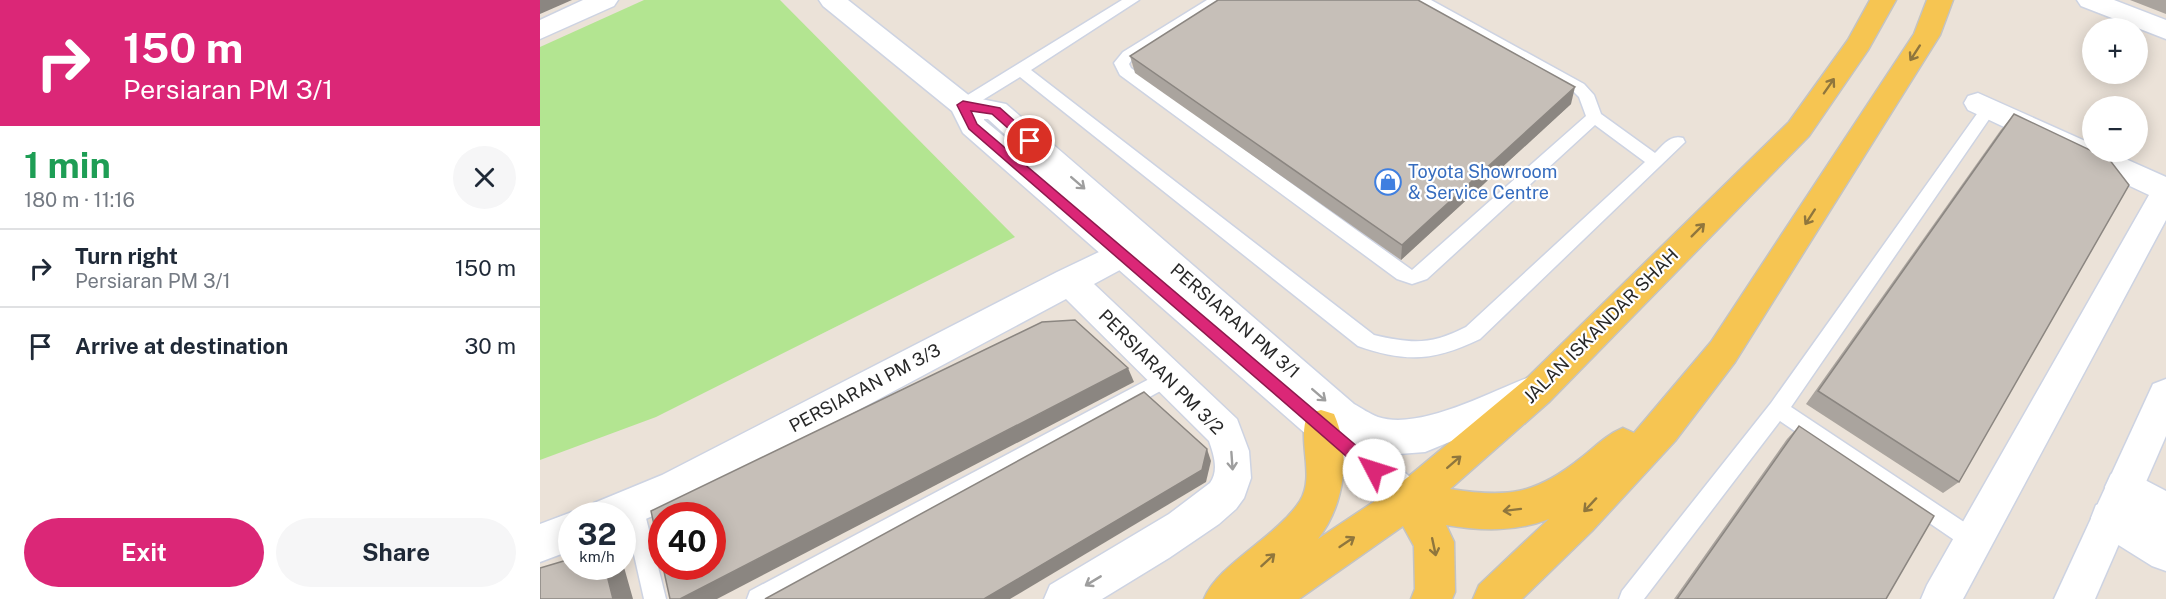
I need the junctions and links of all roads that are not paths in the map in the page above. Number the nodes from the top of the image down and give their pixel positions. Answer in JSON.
{"nodes":[{"id":1,"x":605,"y":0,"type":"edge"},
{"id":2,"x":832,"y":0,"type":"edge"},
{"id":3,"x":1132,"y":0,"type":"edge"},
{"id":4,"x":1217,"y":0,"type":"edge"},
{"id":5,"x":1420,"y":0,"type":"edge"},
{"id":6,"x":1883,"y":0,"type":"edge"},
{"id":7,"x":1940,"y":0,"type":"edge"},
{"id":8,"x":2090,"y":0,"type":"edge"},
{"id":9,"x":540,"y":30,"type":"edge"},
{"id":10,"x":2166,"y":30,"type":"edge"},
{"id":11,"x":1020,"y":69,"type":"junction"},
{"id":12,"x":963,"y":105,"type":"junction"},
{"id":13,"x":1984,"y":105,"type":"joint"},
{"id":14,"x":1594,"y":117,"type":"junction"},
{"id":15,"x":1677,"y":142,"type":"dead end"},
{"id":16,"x":1656,"y":162,"type":"junction"},
{"id":17,"x":2166,"y":191,"type":"edge"},
{"id":18,"x":1120,"y":255,"type":"junction"},
{"id":19,"x":1069,"y":281,"type":"junction"},
{"id":20,"x":1723,"y":352,"type":"junction"},
{"id":21,"x":1168,"y":377,"type":"junction"},
{"id":22,"x":1538,"y":390,"type":"junction"},
{"id":23,"x":2166,"y":395,"type":"edge"},
{"id":24,"x":1778,"y":409,"type":"junction"},
{"id":25,"x":1321,"y":426,"type":"junction"},
{"id":26,"x":1409,"y":500,"type":"junction"},
{"id":27,"x":2117,"y":502,"type":"junction"},
{"id":28,"x":636,"y":504,"type":"edge"},
{"id":29,"x":2166,"y":512,"type":"edge"},
{"id":30,"x":558,"y":536,"type":"edge"},
{"id":31,"x":1974,"y":541,"type":"junction"},
{"id":32,"x":540,"y":543,"type":"edge"},
{"id":33,"x":636,"y":551,"type":"edge"},
{"id":34,"x":2166,"y":552,"type":"edge"},
{"id":35,"x":655,"y":599,"type":"edge"},
{"id":36,"x":758,"y":599,"type":"edge"},
{"id":37,"x":1064,"y":599,"type":"edge"},
{"id":38,"x":1224,"y":599,"type":"edge"},
{"id":39,"x":1264,"y":599,"type":"edge"},
{"id":40,"x":1431,"y":599,"type":"edge"},
{"id":41,"x":1493,"y":599,"type":"edge"},
{"id":42,"x":1630,"y":599,"type":"edge"},
{"id":43,"x":1941,"y":599,"type":"edge"},
{"id":44,"x":2074,"y":599,"type":"edge"}],
"edges":[{"from":1,"to":9,"type":"street"},
{"from":2,"to":12,"type":"street","name":"PERSIARAN PM 3/1"},
{"from":3,"to":11,"type":"lane"},
{"from":4,"to":14,"type":"lane"},
{"from":5,"to":14,"type":"lane"},
{"from":22,"to":6,"type":"main road","name":"JALAN ISKANDAR SHAH","one_way":true},
{"from":7,"to":20,"type":"main road","one_way":true},
{"from":8,"to":10,"type":"street"},
{"from":11,"to":12,"type":"lane"},
{"from":11,"to":16,"type":"lane"},
{"from":12,"to":18,"type":"street","name":"PERSIARAN PM 3/1"},
{"from":12,"to":22,"type":"street","name":"PERSIARAN PM 3/1","one_way":true},
{"from":13,"to":17,"type":"street"},
{"from":13,"to":24,"type":"lane"},
{"from":14,"to":16,"type":"lane"},
{"from":15,"to":16,"type":"lane"},
{"from":17,"to":31,"type":"street"},
{"from":18,"to":19,"type":"street","name":"PERSIARAN PM 3/3"},
{"from":18,"to":25,"type":"street","name":"PERSIARAN PM 3/1"},
{"from":19,"to":21,"type":"street","name":"PERSIARAN PM 3/2"},
{"from":19,"to":28,"type":"street","name":"PERSIARAN PM 3/3"},
{"from":20,"to":26,"type":"main road","one_way":true},
{"from":20,"to":41,"type":"main road","one_way":true},
{"from":21,"to":36,"type":"lane"},
{"from":21,"to":37,"type":"street","name":"PERSIARAN PM 3/2","one_way":true},
{"from":26,"to":22,"type":"main road","name":"JALAN ISKANDAR SHAH","one_way":true},
{"from":23,"to":27,"type":"street"},
{"from":24,"to":31,"type":"lane"},
{"from":24,"to":42,"type":"lane"},
{"from":25,"to":26,"type":"street","name":"PERSIARAN PM 3/1"},
{"from":38,"to":25,"type":"main road","one_way":true},
{"from":39,"to":26,"type":"main road","name":"JALAN ISKANDAR SHAH","one_way":true},
{"from":26,"to":40,"type":"main road","one_way":true},
{"from":27,"to":29,"type":"street"},
{"from":27,"to":34,"type":"street"},
{"from":27,"to":44,"type":"street"},
{"from":30,"to":32,"type":"street"},
{"from":31,"to":43,"type":"street"},
{"from":33,"to":35,"type":"lane"}]}
